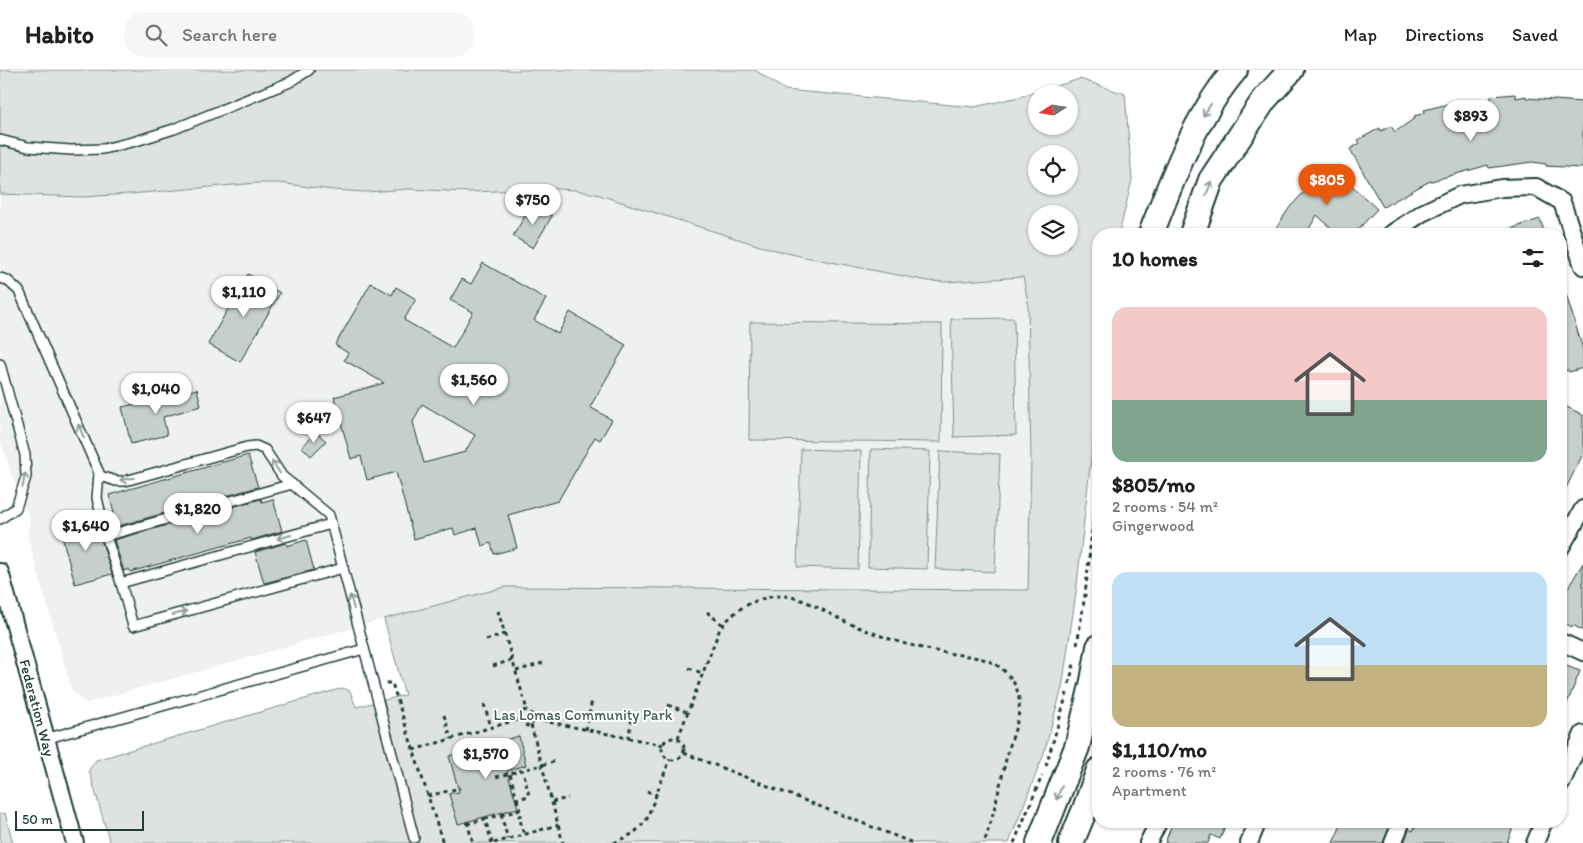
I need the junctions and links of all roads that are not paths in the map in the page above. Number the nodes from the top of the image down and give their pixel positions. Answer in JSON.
{"nodes":[{"id":1,"x":309,"y":70,"type":"edge"},
{"id":2,"x":1235,"y":70,"type":"edge"},
{"id":3,"x":1291,"y":70,"type":"edge"},
{"id":4,"x":0,"y":140,"type":"edge"},
{"id":5,"x":1153,"y":228,"type":"edge"},
{"id":6,"x":1194,"y":228,"type":"edge"},
{"id":7,"x":1400,"y":228,"type":"edge"},
{"id":8,"x":1583,"y":266,"type":"edge"},
{"id":9,"x":0,"y":278,"type":"edge"},
{"id":10,"x":0,"y":364,"type":"edge"},
{"id":11,"x":100,"y":476,"type":"junction"},
{"id":12,"x":292,"y":484,"type":"junction"},
{"id":13,"x":1583,"y":509,"type":"edge"},
{"id":14,"x":0,"y":519,"type":"edge"},
{"id":15,"x":331,"y":524,"type":"junction"},
{"id":16,"x":106,"y":536,"type":"junction"},
{"id":17,"x":1567,"y":537,"type":"edge"},
{"id":18,"x":343,"y":568,"type":"junction"},
{"id":19,"x":0,"y":572,"type":"edge"},
{"id":20,"x":121,"y":582,"type":"junction"},
{"id":21,"x":1567,"y":645,"type":"edge"},
{"id":22,"x":364,"y":649,"type":"junction"},
{"id":23,"x":1087,"y":649,"type":"edge"},
{"id":24,"x":1583,"y":652,"type":"edge"},
{"id":25,"x":1092,"y":676,"type":"edge"},
{"id":26,"x":1092,"y":685,"type":"edge"},
{"id":27,"x":1583,"y":734,"type":"edge"},
{"id":28,"x":45,"y":739,"type":"junction"},
{"id":29,"x":1567,"y":770,"type":"edge"},
{"id":30,"x":1092,"y":791,"type":"edge"},
{"id":31,"x":1156,"y":828,"type":"edge"},
{"id":32,"x":1255,"y":828,"type":"edge"},
{"id":33,"x":1399,"y":828,"type":"edge"},
{"id":34,"x":1541,"y":828,"type":"edge"},
{"id":35,"x":414,"y":838,"type":"dead end"},
{"id":36,"x":75,"y":843,"type":"edge"},
{"id":37,"x":1039,"y":843,"type":"edge"},
{"id":38,"x":1071,"y":843,"type":"edge"},
{"id":39,"x":1148,"y":843,"type":"edge"},
{"id":40,"x":1249,"y":843,"type":"edge"},
{"id":41,"x":1393,"y":843,"type":"edge"},
{"id":42,"x":1535,"y":843,"type":"edge"}],
"edges":[{"from":1,"to":4,"type":"lane"},
{"from":2,"to":5,"type":"street","one_way":true},
{"from":6,"to":3,"type":"street","one_way":true},
{"from":7,"to":8,"type":"street"},
{"from":11,"to":9,"type":"lane","one_way":true},
{"from":14,"to":10,"type":"lane","one_way":true},
{"from":12,"to":11,"type":"lane","one_way":true},
{"from":11,"to":16,"type":"lane"},
{"from":12,"to":15,"type":"lane"},
{"from":12,"to":16,"type":"lane"},
{"from":13,"to":17,"type":"street"},
{"from":15,"to":18,"type":"lane"},
{"from":15,"to":20,"type":"lane","one_way":true},
{"from":16,"to":20,"type":"lane"},
{"from":20,"to":18,"type":"lane","one_way":true},
{"from":22,"to":18,"type":"lane","one_way":true},
{"from":19,"to":28,"type":"street","name":"Federation Way"},
{"from":21,"to":24,"type":"street"},
{"from":22,"to":28,"type":"lane"},
{"from":22,"to":35,"type":"lane"},
{"from":23,"to":25,"type":"street","one_way":true},
{"from":26,"to":37,"type":"street","one_way":true},
{"from":27,"to":29,"type":"street"},
{"from":28,"to":36,"type":"street","name":"Federation Way"},
{"from":30,"to":38,"type":"street"},
{"from":31,"to":39,"type":"street"},
{"from":32,"to":40,"type":"street"},
{"from":33,"to":41,"type":"street"},
{"from":34,"to":42,"type":"street"}]}
